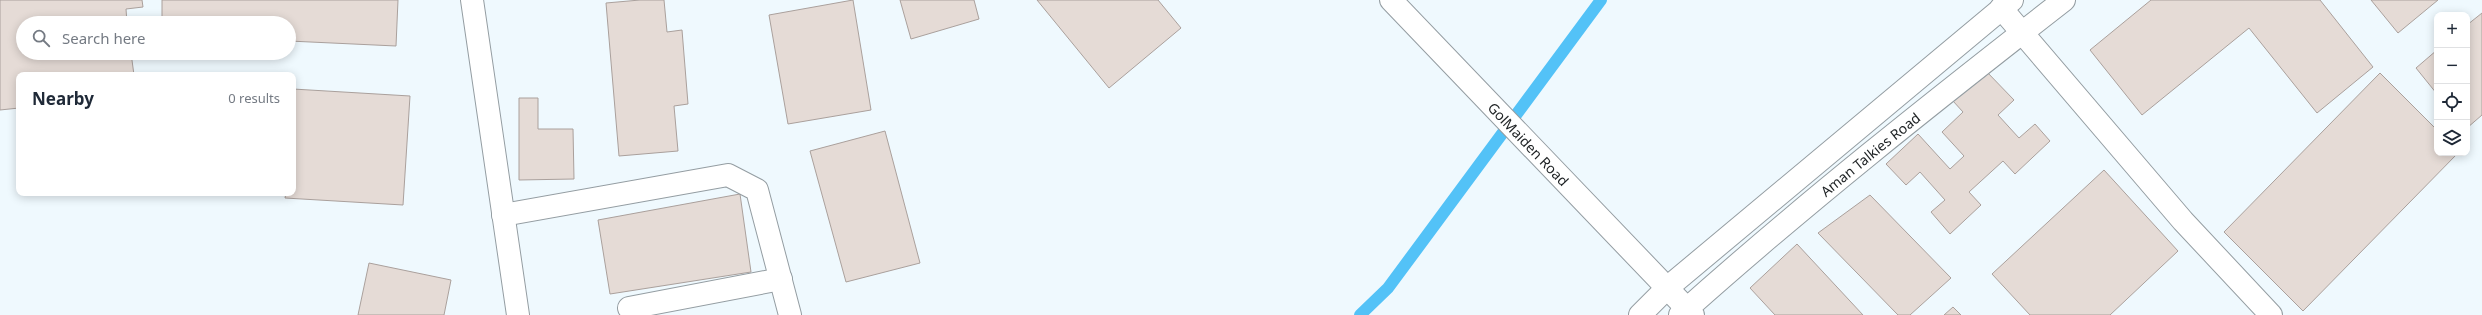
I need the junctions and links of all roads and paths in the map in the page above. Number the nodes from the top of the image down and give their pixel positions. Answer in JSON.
{"nodes":[{"id":1,"x":472,"y":0,"type":"edge"},
{"id":2,"x":1391,"y":0,"type":"edge"},
{"id":3,"x":2064,"y":0,"type":"edge"},
{"id":4,"x":2007,"y":4,"type":"edge"},
{"id":5,"x":2022,"y":33,"type":"junction"},
{"id":6,"x":1793,"y":182,"type":"junction"},
{"id":7,"x":1810,"y":202,"type":"junction"},
{"id":8,"x":503,"y":215,"type":"junction"},
{"id":9,"x":781,"y":279,"type":"junction"},
{"id":10,"x":1667,"y":288,"type":"junction"},
{"id":11,"x":629,"y":308,"type":"dead end"},
{"id":12,"x":1687,"y":313,"type":"edge"},
{"id":13,"x":518,"y":315,"type":"edge"},
{"id":14,"x":790,"y":315,"type":"edge"},
{"id":15,"x":1640,"y":315,"type":"edge"},
{"id":16,"x":2271,"y":315,"type":"edge"}],
"edges":[{"from":1,"to":8,"type":"street"},
{"from":2,"to":10,"type":"street","name":"GolMaiden Road"},
{"from":3,"to":5,"type":"street","name":"Aman Talkies Road"},
{"from":4,"to":5,"type":"street"},
{"from":4,"to":6,"type":"street","name":"Aman Talkies Road"},
{"from":5,"to":7,"type":"street","name":"Aman Talkies Road"},
{"from":5,"to":16,"type":"street"},
{"from":6,"to":7,"type":"street"},
{"from":6,"to":10,"type":"street","name":"Aman Talkies Road"},
{"from":7,"to":12,"type":"street","name":"Aman Talkies Road"},
{"from":8,"to":9,"type":"street"},
{"from":8,"to":13,"type":"street"},
{"from":9,"to":11,"type":"street"},
{"from":9,"to":14,"type":"street"},
{"from":10,"to":12,"type":"street","name":"GolMaiden Road"},
{"from":10,"to":15,"type":"street","name":"Aman Talkies Road"}]}
